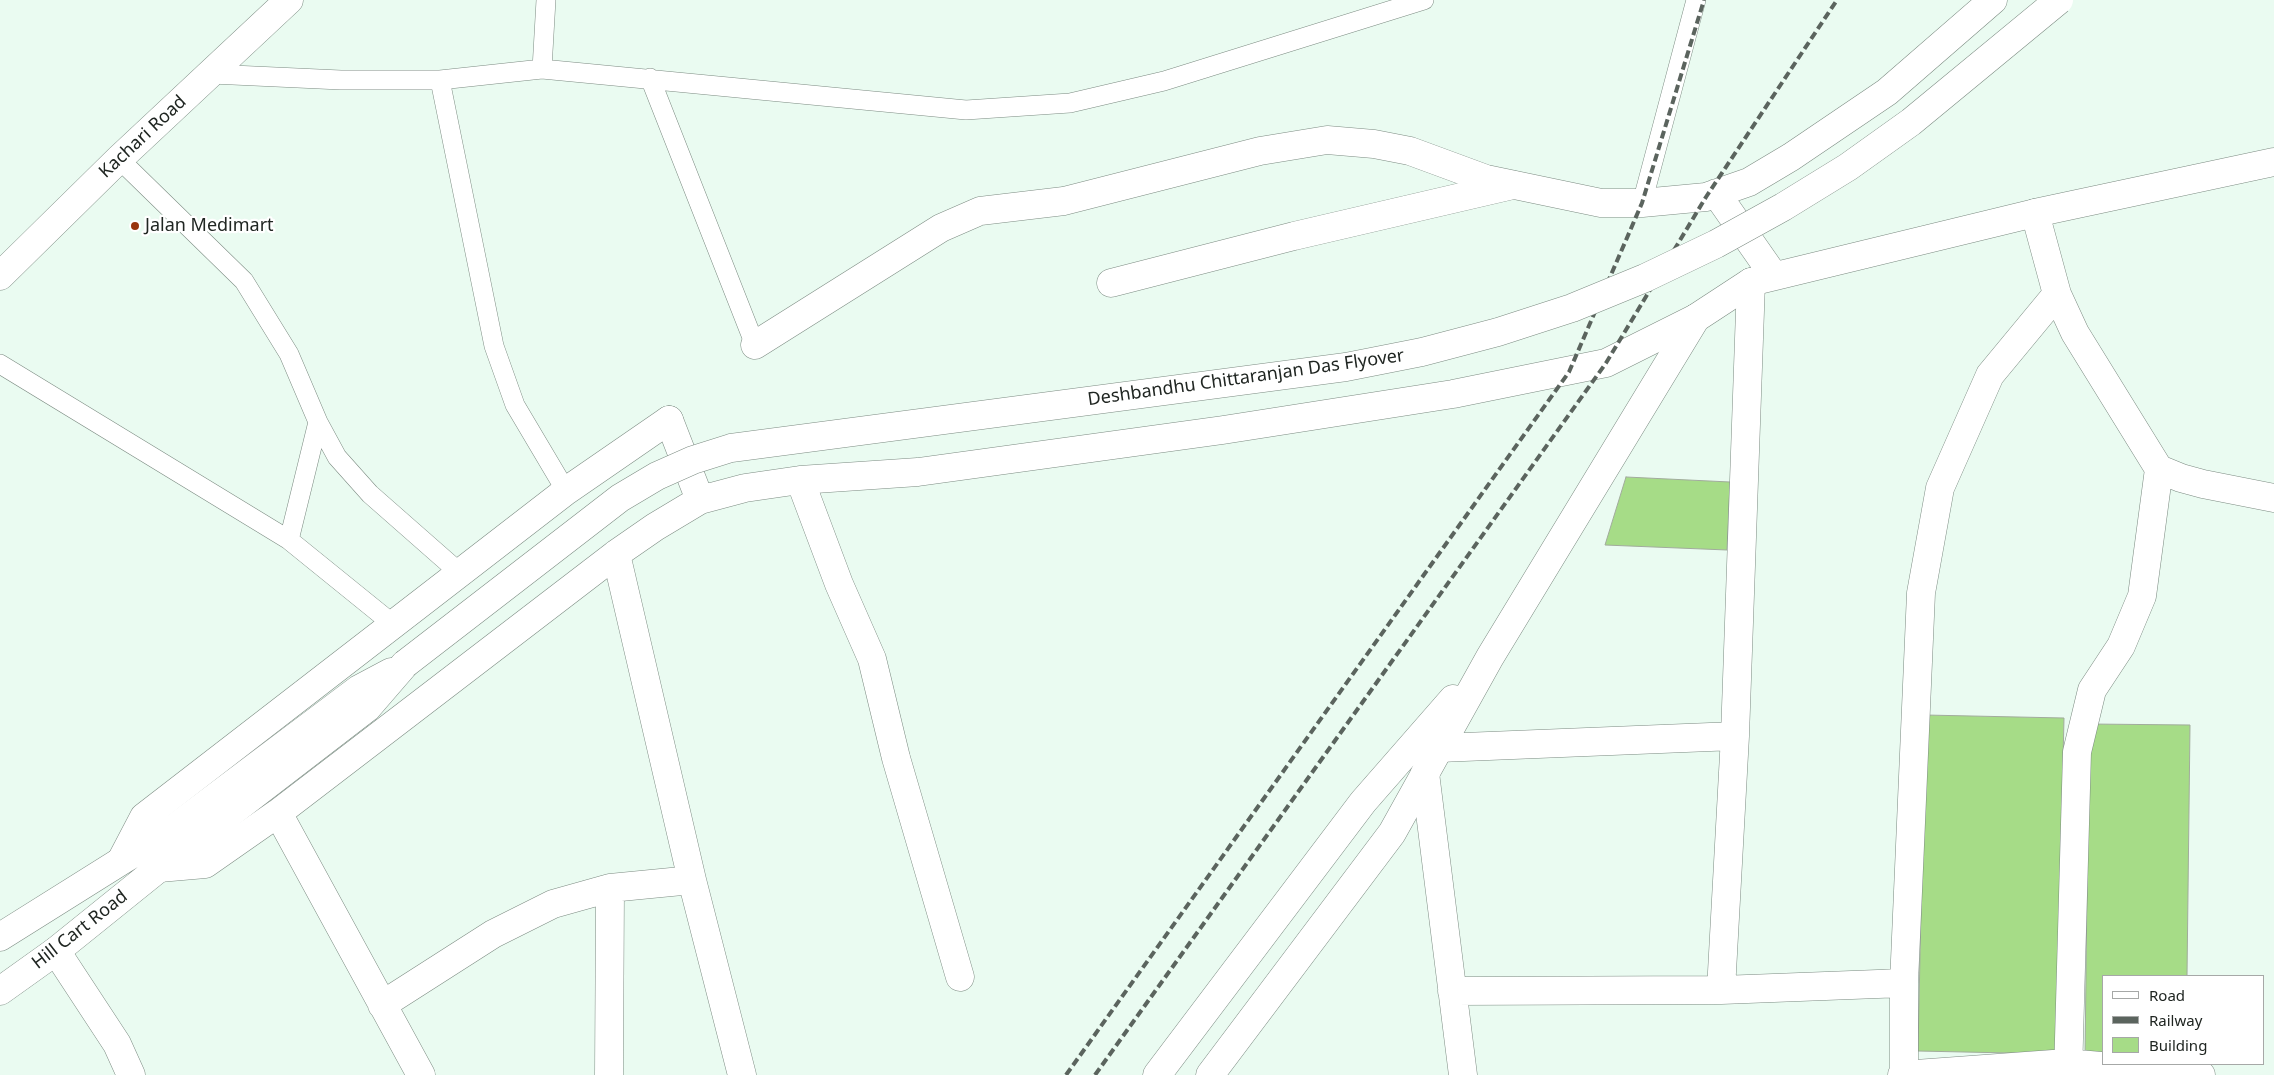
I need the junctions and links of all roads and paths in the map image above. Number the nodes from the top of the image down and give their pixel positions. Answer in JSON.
{"nodes":[{"id":1,"x":288,"y":0,"type":"edge"},
{"id":2,"x":546,"y":0,"type":"edge"},
{"id":3,"x":1424,"y":0,"type":"edge"},
{"id":4,"x":1696,"y":0,"type":"edge"},
{"id":5,"x":1993,"y":0,"type":"edge"},
{"id":6,"x":2059,"y":0,"type":"edge"},
{"id":7,"x":542,"y":69,"type":"junction"},
{"id":8,"x":211,"y":74,"type":"junction"},
{"id":9,"x":650,"y":78,"type":"junction"},
{"id":10,"x":440,"y":80,"type":"junction"},
{"id":11,"x":119,"y":159,"type":"junction"},
{"id":12,"x":2274,"y":162,"type":"edge"},
{"id":13,"x":1513,"y":185,"type":"junction"},
{"id":14,"x":1716,"y":193,"type":"junction"},
{"id":15,"x":1642,"y":204,"type":"junction"},
{"id":16,"x":2036,"y":214,"type":"junction"},
{"id":17,"x":0,"y":276,"type":"edge"},
{"id":18,"x":1763,"y":279,"type":"junction"},
{"id":19,"x":1111,"y":284,"type":"dead end"},
{"id":20,"x":2057,"y":294,"type":"junction"},
{"id":21,"x":1696,"y":318,"type":"junction"},
{"id":22,"x":755,"y":345,"type":"joint"},
{"id":23,"x":0,"y":364,"type":"edge"},
{"id":24,"x":318,"y":422,"type":"junction"},
{"id":25,"x":2159,"y":469,"type":"junction"},
{"id":26,"x":800,"y":480,"type":"junction"},
{"id":27,"x":566,"y":492,"type":"junction"},
{"id":28,"x":2274,"y":498,"type":"edge"},
{"id":29,"x":700,"y":500,"type":"junction"},
{"id":30,"x":289,"y":540,"type":"junction"},
{"id":31,"x":616,"y":554,"type":"junction"},
{"id":32,"x":461,"y":574,"type":"junction"},
{"id":33,"x":394,"y":625,"type":"junction"},
{"id":34,"x":1490,"y":656,"type":"junction"},
{"id":35,"x":1735,"y":736,"type":"junction"},
{"id":36,"x":1440,"y":748,"type":"junction"},
{"id":37,"x":1425,"y":774,"type":"junction"},
{"id":38,"x":278,"y":813,"type":"junction"},
{"id":39,"x":184,"y":835,"type":"junction"},
{"id":40,"x":122,"y":859,"type":"junction"},
{"id":41,"x":159,"y":868,"type":"junction"},
{"id":42,"x":692,"y":880,"type":"junction"},
{"id":43,"x":610,"y":888,"type":"junction"},
{"id":44,"x":0,"y":938,"type":"edge"},
{"id":45,"x":56,"y":951,"type":"junction"},
{"id":46,"x":960,"y":977,"type":"dead end"},
{"id":47,"x":1904,"y":984,"type":"junction"},
{"id":48,"x":1721,"y":990,"type":"junction"},
{"id":49,"x":0,"y":991,"type":"edge"},
{"id":50,"x":1452,"y":991,"type":"junction"},
{"id":51,"x":382,"y":1005,"type":"junction"},
{"id":52,"x":2067,"y":1069,"type":"edge"},
{"id":53,"x":131,"y":1075,"type":"edge"},
{"id":54,"x":421,"y":1075,"type":"edge"},
{"id":55,"x":609,"y":1075,"type":"edge"},
{"id":56,"x":742,"y":1075,"type":"edge"},
{"id":57,"x":1157,"y":1075,"type":"edge"},
{"id":58,"x":1210,"y":1075,"type":"edge"},
{"id":59,"x":1463,"y":1075,"type":"edge"},
{"id":60,"x":1903,"y":1075,"type":"edge"},
{"id":61,"x":2201,"y":1075,"type":"edge"}],
"edges":[{"from":1,"to":8,"type":"street","name":"Kachari Road"},
{"from":2,"to":7,"type":"lane"},
{"from":3,"to":9,"type":"lane"},
{"from":4,"to":15,"type":"lane"},
{"from":5,"to":14,"type":"street"},
{"from":6,"to":39,"type":"street","name":"Deshbandhu Chittaranjan Das Flyover","bridge":true},
{"from":7,"to":9,"type":"lane"},
{"from":7,"to":10,"type":"lane"},
{"from":8,"to":10,"type":"lane"},
{"from":8,"to":11,"type":"street","name":"Kachari Road"},
{"from":9,"to":22,"type":"lane"},
{"from":10,"to":27,"type":"lane"},
{"from":11,"to":17,"type":"street","name":"Kachari Road"},
{"from":11,"to":24,"type":"lane"},
{"from":12,"to":16,"type":"street"},
{"from":13,"to":15,"type":"street"},
{"from":13,"to":19,"type":"street"},
{"from":13,"to":22,"type":"street"},
{"from":14,"to":15,"type":"street"},
{"from":14,"to":18,"type":"street"},
{"from":16,"to":18,"type":"street"},
{"from":16,"to":20,"type":"street"},
{"from":18,"to":21,"type":"street"},
{"from":18,"to":35,"type":"street"},
{"from":20,"to":25,"type":"street"},
{"from":20,"to":47,"type":"street"},
{"from":21,"to":26,"type":"street"},
{"from":21,"to":34,"type":"street"},
{"from":23,"to":30,"type":"lane"},
{"from":24,"to":30,"type":"lane"},
{"from":24,"to":32,"type":"lane"},
{"from":25,"to":28,"type":"street"},
{"from":25,"to":52,"type":"street"},
{"from":26,"to":29,"type":"street"},
{"from":26,"to":46,"type":"street"},
{"from":27,"to":29,"type":"street"},
{"from":27,"to":32,"type":"street"},
{"from":29,"to":31,"type":"street"},
{"from":30,"to":33,"type":"lane"},
{"from":31,"to":38,"type":"street"},
{"from":31,"to":42,"type":"street"},
{"from":32,"to":33,"type":"street"},
{"from":33,"to":40,"type":"street"},
{"from":34,"to":36,"type":"street"},
{"from":34,"to":57,"type":"street"},
{"from":35,"to":36,"type":"street"},
{"from":35,"to":48,"type":"street"},
{"from":36,"to":37,"type":"street"},
{"from":37,"to":50,"type":"street"},
{"from":37,"to":58,"type":"street"},
{"from":38,"to":41,"type":"street"},
{"from":38,"to":51,"type":"street"},
{"from":39,"to":40,"type":"street","name":"Deshbandhu Chittaranjan Das Flyover"},
{"from":39,"to":41,"type":"street","name":"Deshbandhu Chittaranjan Das Flyover"},
{"from":40,"to":44,"type":"street","name":"Hill Cart Road"},
{"from":41,"to":45,"type":"street","name":"Hill Cart Road"},
{"from":42,"to":43,"type":"street"},
{"from":42,"to":56,"type":"street"},
{"from":43,"to":51,"type":"street"},
{"from":43,"to":55,"type":"street"},
{"from":45,"to":49,"type":"street","name":"Hill Cart Road"},
{"from":45,"to":53,"type":"street"},
{"from":47,"to":48,"type":"street"},
{"from":47,"to":60,"type":"street"},
{"from":48,"to":50,"type":"street"},
{"from":50,"to":59,"type":"street"},
{"from":51,"to":54,"type":"street"},
{"from":52,"to":60,"type":"street"},
{"from":52,"to":61,"type":"street"}]}
